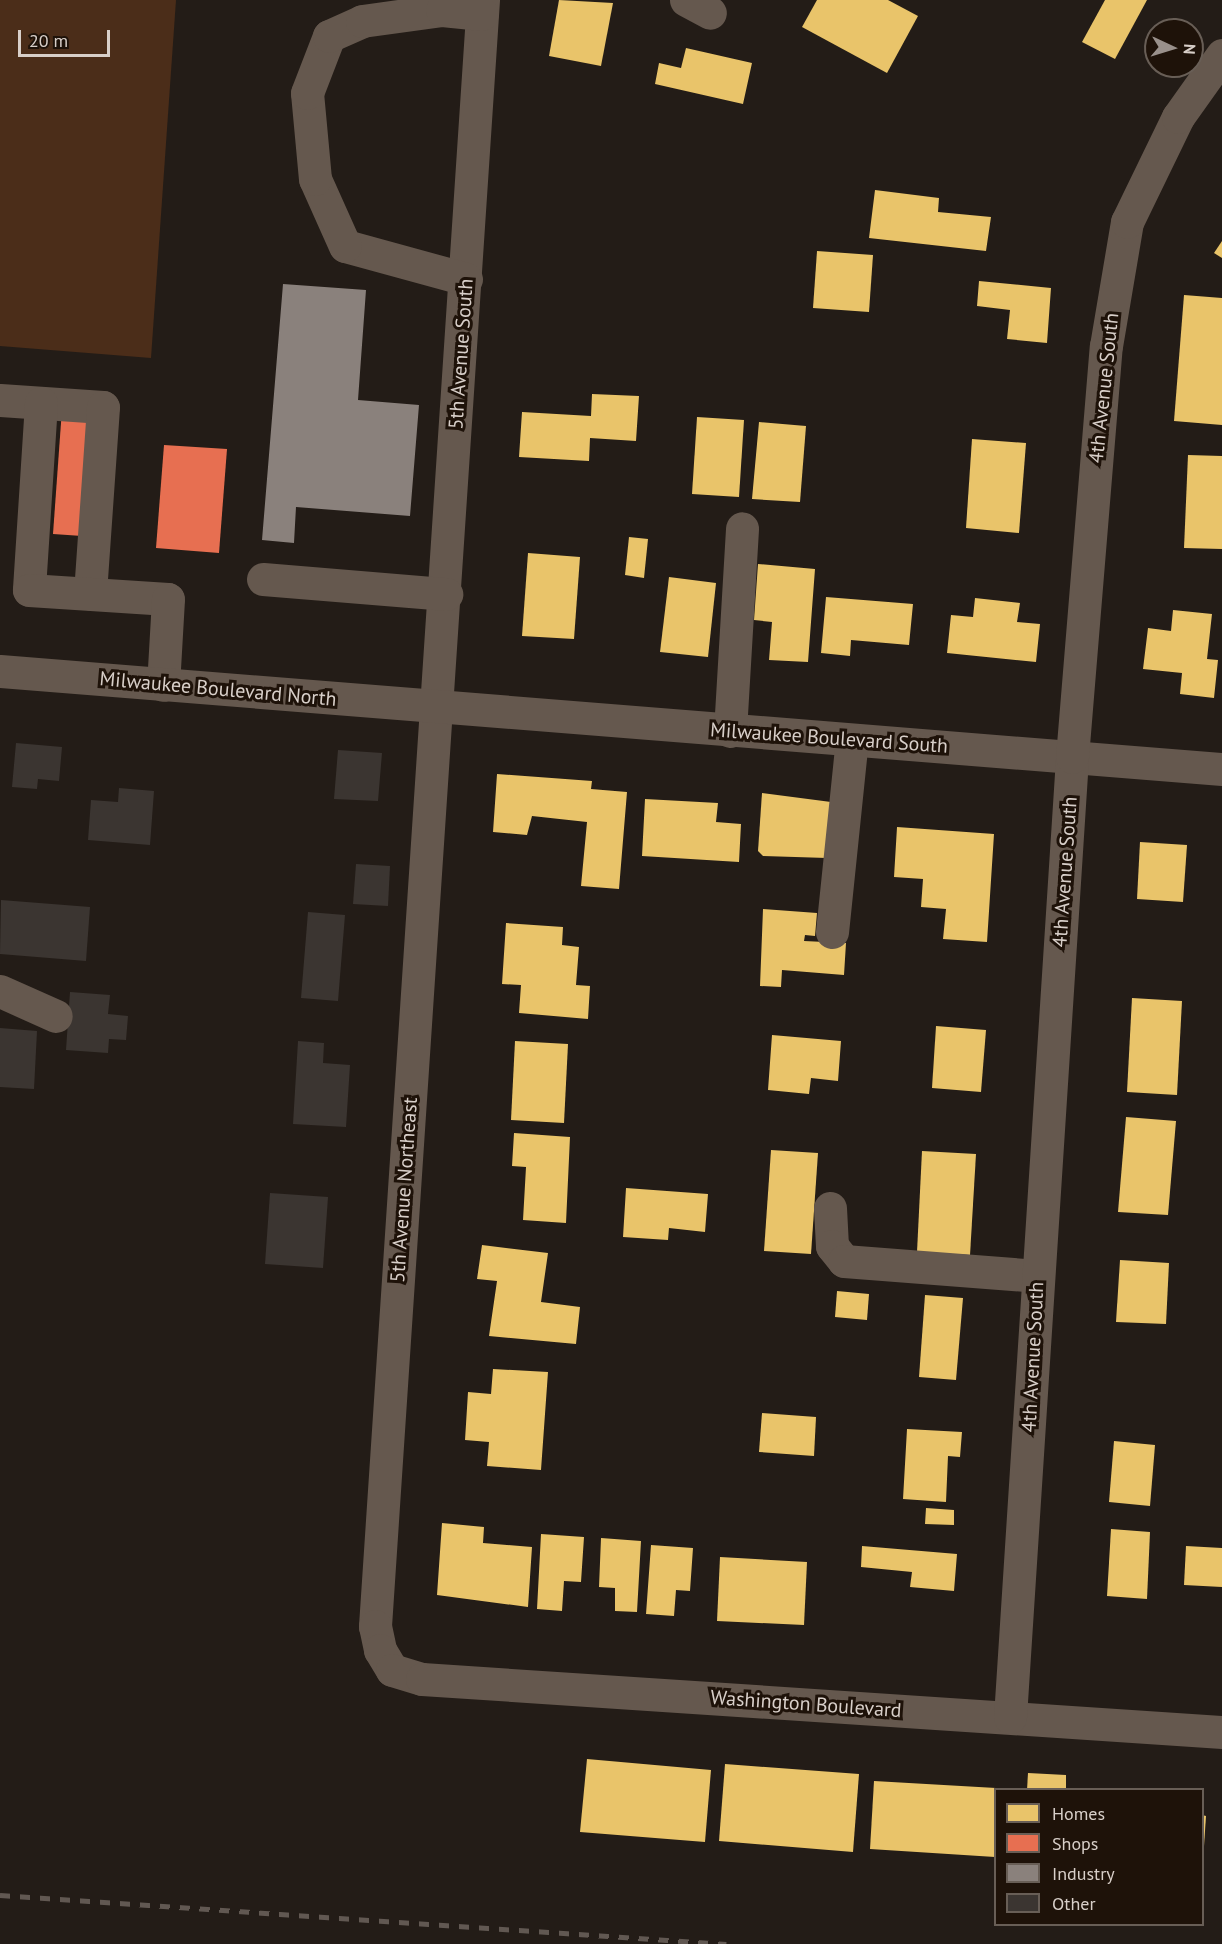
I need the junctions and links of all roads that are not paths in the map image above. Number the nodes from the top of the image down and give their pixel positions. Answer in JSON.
{"nodes":[{"id":1,"x":483,"y":7,"type":"edge"},
{"id":2,"x":1222,"y":55,"type":"edge"},
{"id":3,"x":466,"y":279,"type":"junction"},
{"id":4,"x":0,"y":400,"type":"edge"},
{"id":5,"x":41,"y":403,"type":"junction"},
{"id":6,"x":742,"y":528,"type":"dead end"},
{"id":7,"x":263,"y":579,"type":"dead end"},
{"id":8,"x":90,"y":594,"type":"junction"},
{"id":9,"x":446,"y":594,"type":"junction"},
{"id":10,"x":0,"y":671,"type":"edge"},
{"id":11,"x":163,"y":684,"type":"junction"},
{"id":12,"x":436,"y":707,"type":"junction"},
{"id":13,"x":730,"y":731,"type":"junction"},
{"id":14,"x":852,"y":740,"type":"junction"},
{"id":15,"x":1072,"y":757,"type":"junction"},
{"id":16,"x":1222,"y":769,"type":"edge"},
{"id":17,"x":832,"y":932,"type":"dead end"},
{"id":18,"x":0,"y":991,"type":"edge"},
{"id":19,"x":56,"y":1016,"type":"dead end"},
{"id":20,"x":830,"y":1208,"type":"dead end"},
{"id":21,"x":1038,"y":1276,"type":"junction"},
{"id":22,"x":392,"y":1670,"type":"joint"},
{"id":23,"x":1010,"y":1717,"type":"junction"},
{"id":24,"x":1222,"y":1732,"type":"edge"}],
"edges":[{"from":1,"to":3,"type":"street","name":"5th Avenue South"},
{"from":1,"to":3,"type":"street"},
{"from":2,"to":15,"type":"street","name":"4th Avenue South"},
{"from":3,"to":9,"type":"street","name":"5th Avenue South"},
{"from":4,"to":5,"type":"street"},
{"from":5,"to":8,"type":"street"},
{"from":5,"to":8,"type":"street"},
{"from":6,"to":13,"type":"street"},
{"from":7,"to":9,"type":"street"},
{"from":8,"to":11,"type":"street"},
{"from":9,"to":12,"type":"street","name":"5th Avenue South"},
{"from":10,"to":11,"type":"street","name":"Milwaukee Boulevard North"},
{"from":11,"to":12,"type":"street","name":"Milwaukee Boulevard North"},
{"from":12,"to":13,"type":"street","name":"Milwaukee Boulevard South"},
{"from":12,"to":22,"type":"street","name":"5th Avenue Northeast"},
{"from":13,"to":14,"type":"street","name":"Milwaukee Boulevard South"},
{"from":14,"to":15,"type":"street","name":"Milwaukee Boulevard South"},
{"from":14,"to":17,"type":"street"},
{"from":15,"to":16,"type":"street","name":"Milwaukee Boulevard South"},
{"from":15,"to":21,"type":"street","name":"4th Avenue South"},
{"from":18,"to":19,"type":"street"},
{"from":20,"to":21,"type":"street"},
{"from":21,"to":23,"type":"street","name":"4th Avenue South"},
{"from":22,"to":23,"type":"street","name":"Washington Boulevard"},
{"from":23,"to":24,"type":"street","name":"Washington Boulevard"}]}
